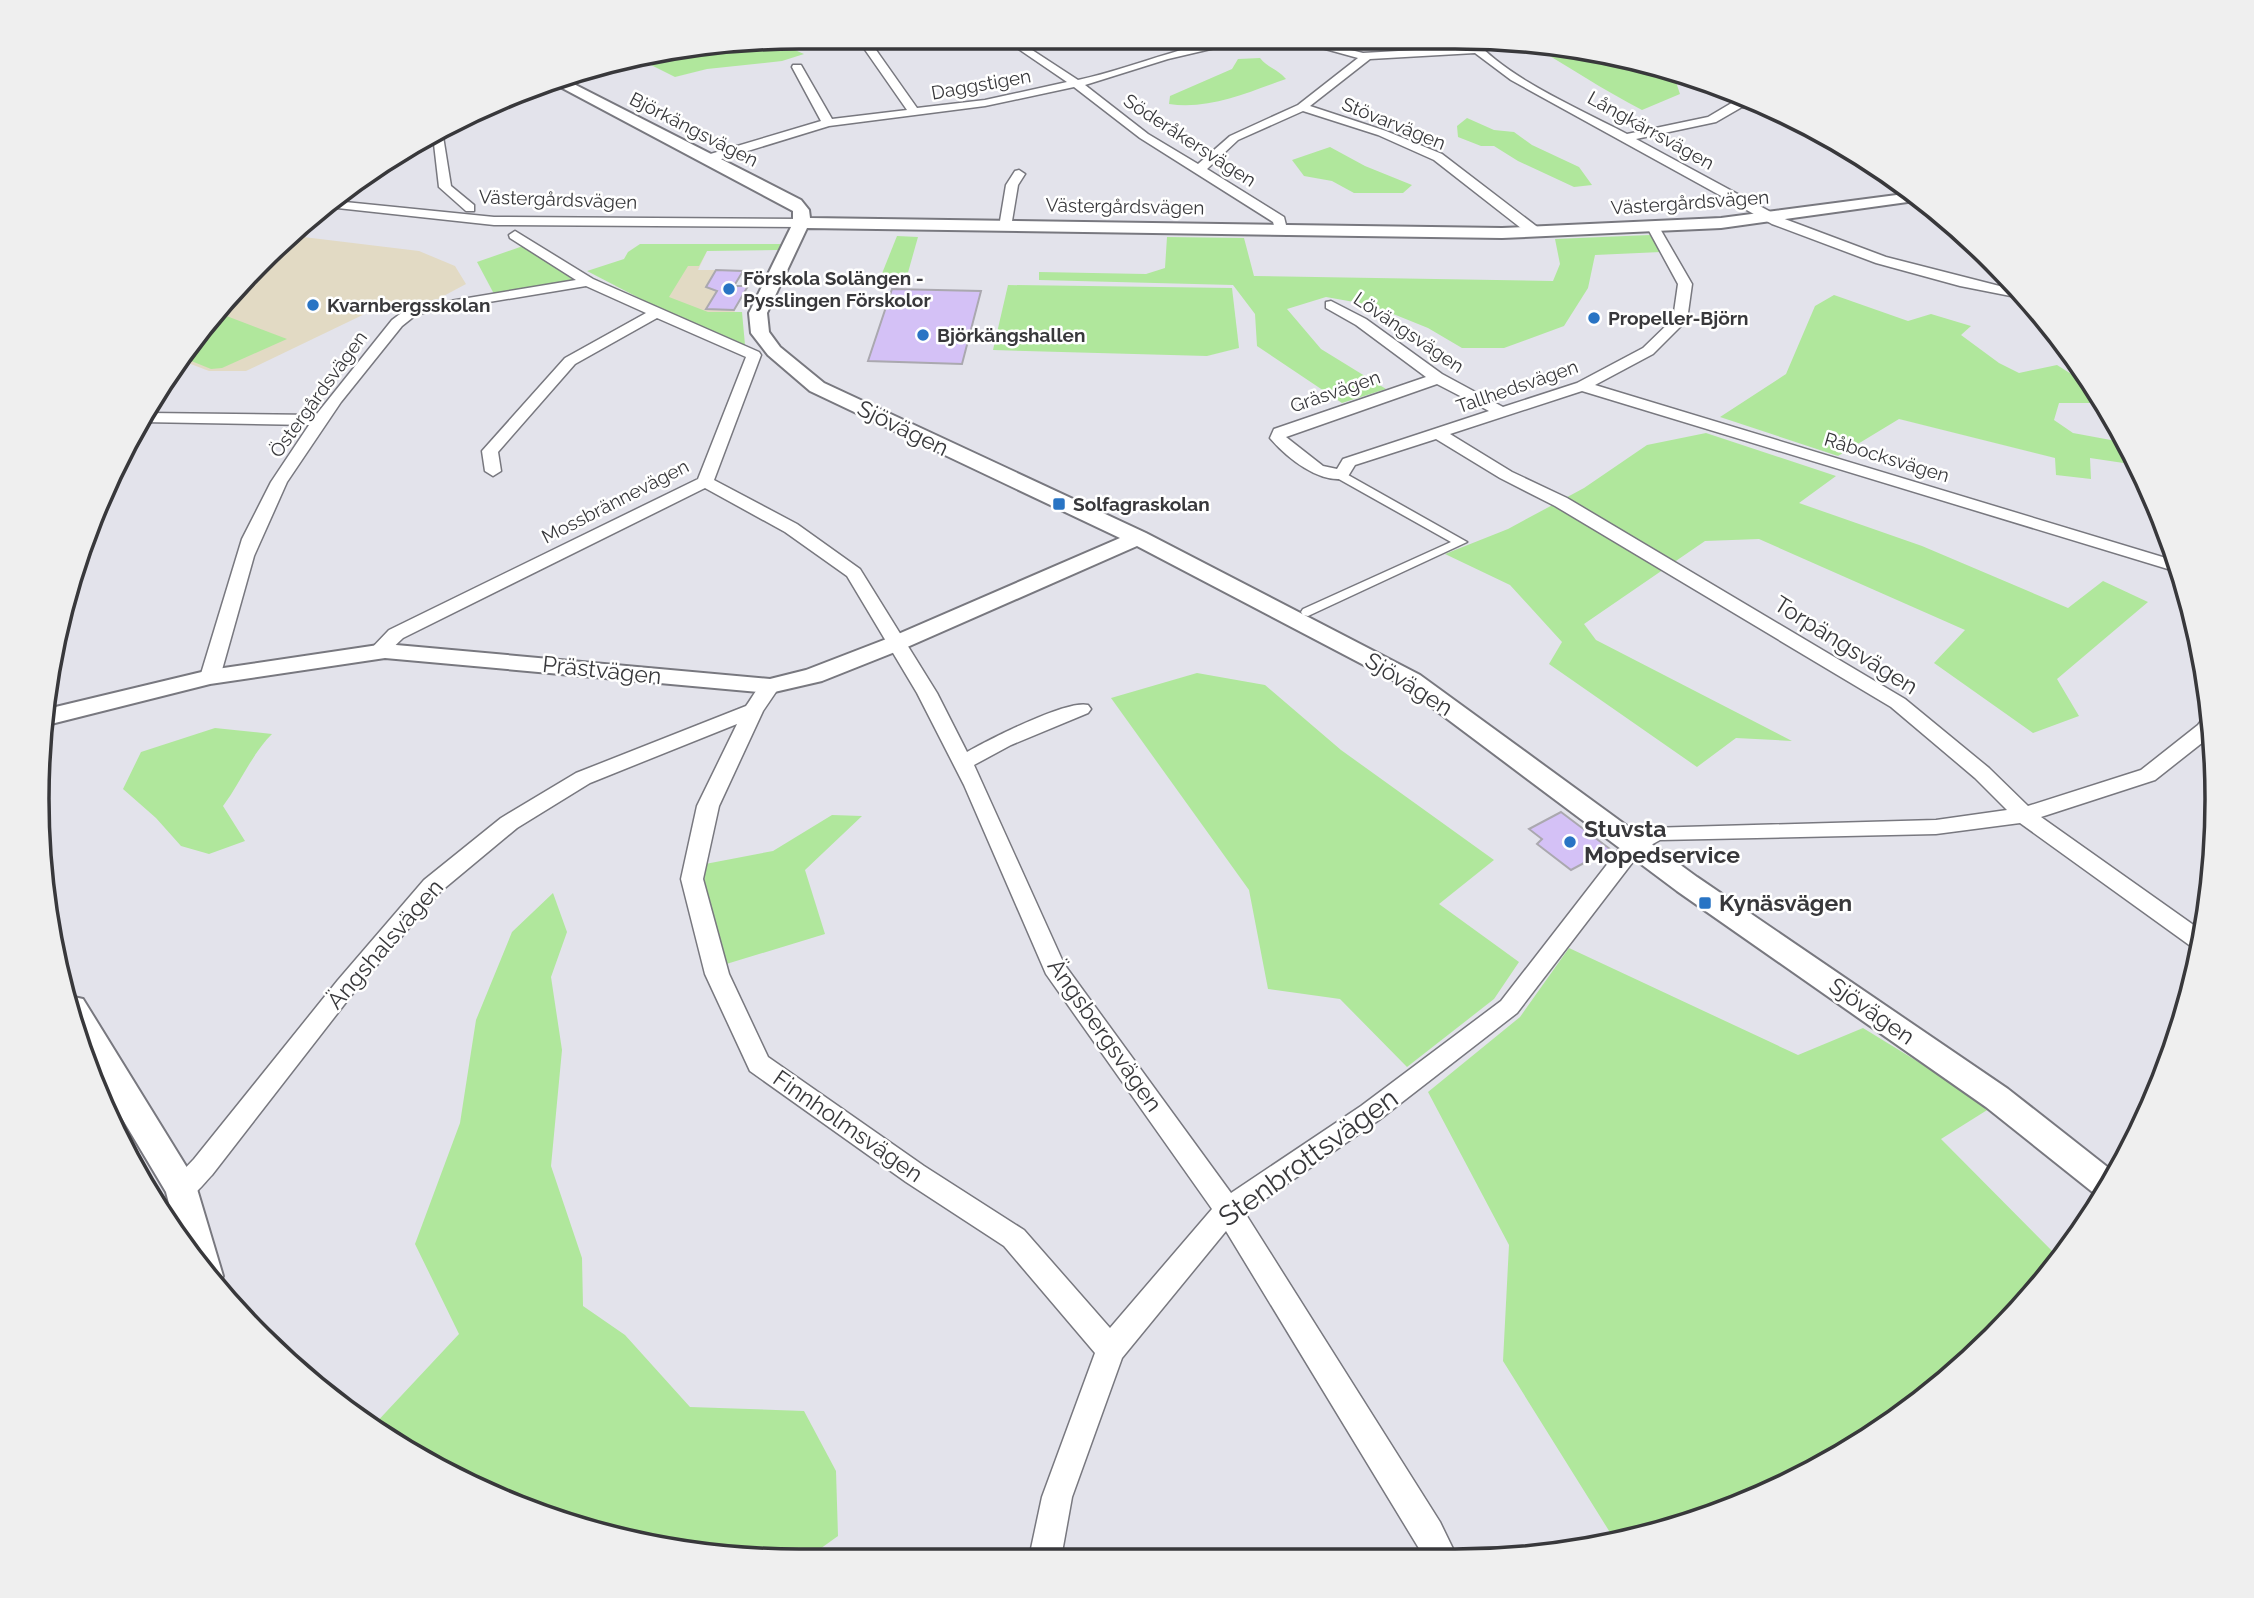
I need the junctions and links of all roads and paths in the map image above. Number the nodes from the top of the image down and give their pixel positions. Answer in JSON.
{"nodes":[{"id":1,"x":870,"y":49,"type":"edge"},
{"id":2,"x":1024,"y":49,"type":"edge"},
{"id":3,"x":1198,"y":49,"type":"edge"},
{"id":4,"x":1338,"y":49,"type":"edge"},
{"id":5,"x":1477,"y":50,"type":"joint"},
{"id":6,"x":1367,"y":56,"type":"junction"},
{"id":7,"x":797,"y":67,"type":"dead end"},
{"id":8,"x":1077,"y":84,"type":"junction"},
{"id":9,"x":568,"y":86,"type":"edge"},
{"id":10,"x":1734,"y":103,"type":"edge"},
{"id":11,"x":1302,"y":107,"type":"junction"},
{"id":12,"x":915,"y":113,"type":"junction"},
{"id":13,"x":828,"y":123,"type":"junction"},
{"id":14,"x":1625,"y":138,"type":"junction"},
{"id":15,"x":439,"y":141,"type":"edge"},
{"id":16,"x":711,"y":158,"type":"junction"},
{"id":17,"x":1200,"y":169,"type":"junction"},
{"id":18,"x":1019,"y":174,"type":"dead end"},
{"id":19,"x":1905,"y":199,"type":"edge"},
{"id":20,"x":341,"y":205,"type":"edge"},
{"id":21,"x":470,"y":208,"type":"dead end"},
{"id":22,"x":1770,"y":217,"type":"junction"},
{"id":23,"x":801,"y":223,"type":"junction"},
{"id":24,"x":1010,"y":226,"type":"junction"},
{"id":25,"x":1653,"y":227,"type":"junction"},
{"id":26,"x":1281,"y":229,"type":"junction"},
{"id":27,"x":1535,"y":232,"type":"junction"},
{"id":28,"x":514,"y":235,"type":"dead end"},
{"id":29,"x":588,"y":282,"type":"junction"},
{"id":30,"x":2008,"y":293,"type":"edge"},
{"id":31,"x":1331,"y":305,"type":"dead end"},
{"id":32,"x":657,"y":312,"type":"junction"},
{"id":33,"x":1439,"y":378,"type":"junction"},
{"id":34,"x":1582,"y":386,"type":"junction"},
{"id":35,"x":1502,"y":412,"type":"junction"},
{"id":36,"x":153,"y":418,"type":"edge"},
{"id":37,"x":322,"y":419,"type":"junction"},
{"id":38,"x":1437,"y":433,"type":"junction"},
{"id":39,"x":493,"y":471,"type":"dead end"},
{"id":40,"x":1341,"y":475,"type":"junction"},
{"id":41,"x":705,"y":482,"type":"junction"},
{"id":42,"x":1138,"y":538,"type":"junction"},
{"id":43,"x":2167,"y":564,"type":"edge"},
{"id":44,"x":1308,"y":612,"type":"dead end"},
{"id":45,"x":897,"y":643,"type":"junction"},
{"id":46,"x":377,"y":652,"type":"junction"},
{"id":47,"x":210,"y":677,"type":"junction"},
{"id":48,"x":770,"y":686,"type":"junction"},
{"id":49,"x":1081,"y":709,"type":"dead end"},
{"id":50,"x":753,"y":710,"type":"junction"},
{"id":51,"x":54,"y":715,"type":"edge"},
{"id":52,"x":2202,"y":734,"type":"edge"},
{"id":53,"x":963,"y":763,"type":"junction"},
{"id":54,"x":2024,"y":815,"type":"junction"},
{"id":55,"x":1634,"y":845,"type":"junction"},
{"id":56,"x":2193,"y":936,"type":"edge"},
{"id":57,"x":86,"y":1030,"type":"edge"},
{"id":58,"x":2101,"y":1181,"type":"edge"},
{"id":59,"x":182,"y":1189,"type":"junction"},
{"id":60,"x":1228,"y":1210,"type":"junction"},
{"id":61,"x":198,"y":1248,"type":"edge"},
{"id":62,"x":1111,"y":1350,"type":"junction"},
{"id":63,"x":1047,"y":1549,"type":"edge"},
{"id":64,"x":1437,"y":1549,"type":"edge"}],
"edges":[{"from":1,"to":12,"type":"street"},
{"from":2,"to":8,"type":"street","name":"Söderåkersvägen"},
{"from":3,"to":8,"type":"street","name":"Daggstigen"},
{"from":4,"to":6,"type":"street"},
{"from":5,"to":6,"type":"street"},
{"from":5,"to":14,"type":"street","name":"Långkärrsvägen"},
{"from":6,"to":11,"type":"street"},
{"from":7,"to":13,"type":"street"},
{"from":8,"to":12,"type":"street","name":"Daggstigen"},
{"from":8,"to":17,"type":"street","name":"Söderåkersvägen"},
{"from":9,"to":16,"type":"street","name":"Björkängsvägen"},
{"from":10,"to":14,"type":"street"},
{"from":11,"to":17,"type":"street"},
{"from":11,"to":27,"type":"street","name":"Stövarvägen"},
{"from":12,"to":13,"type":"street","name":"Daggstigen"},
{"from":13,"to":16,"type":"street","name":"Daggstigen"},
{"from":14,"to":22,"type":"street","name":"Långkärrsvägen"},
{"from":15,"to":21,"type":"street"},
{"from":16,"to":23,"type":"street","name":"Björkängsvägen"},
{"from":17,"to":26,"type":"street","name":"Söderåkersvägen"},
{"from":18,"to":24,"type":"street"},
{"from":19,"to":22,"type":"street","name":"Västergårdsvägen"},
{"from":20,"to":23,"type":"street","name":"Västergårdsvägen"},
{"from":22,"to":25,"type":"street","name":"Västergårdsvägen"},
{"from":22,"to":30,"type":"street","name":"Långkärrsvägen"},
{"from":23,"to":24,"type":"street","name":"Västergårdsvägen"},
{"from":23,"to":42,"type":"street","name":"Sjövägen"},
{"from":24,"to":26,"type":"street","name":"Västergårdsvägen"},
{"from":25,"to":27,"type":"street","name":"Västergårdsvägen"},
{"from":25,"to":34,"type":"street","name":"Tallhedsvägen"},
{"from":26,"to":27,"type":"street","name":"Västergårdsvägen"},
{"from":28,"to":29,"type":"street","name":"Mossbrännevägen"},
{"from":29,"to":32,"type":"street","name":"Mossbrännevägen"},
{"from":29,"to":37,"type":"street","name":"Östergårdsvägen"},
{"from":31,"to":33,"type":"street","name":"Lövängsvägen"},
{"from":32,"to":39,"type":"street"},
{"from":32,"to":41,"type":"street","name":"Mossbrännevägen"},
{"from":33,"to":35,"type":"street","name":"Lövängsvägen"},
{"from":33,"to":40,"type":"street","name":"Gräsvägen"},
{"from":34,"to":35,"type":"street","name":"Tallhedsvägen"},
{"from":34,"to":43,"type":"street","name":"Råbocksvägen"},
{"from":35,"to":38,"type":"street","name":"Tallhedsvägen"},
{"from":36,"to":37,"type":"street"},
{"from":37,"to":47,"type":"street","name":"Östergårdsvägen"},
{"from":38,"to":40,"type":"street","name":"Tallhedsvägen"},
{"from":38,"to":54,"type":"street","name":"Torpängsvägen"},
{"from":40,"to":44,"type":"street"},
{"from":41,"to":45,"type":"street","name":"Ängsbergsvägen"},
{"from":41,"to":46,"type":"street","name":"Mossbrännevägen"},
{"from":42,"to":45,"type":"street","name":"Prästvägen"},
{"from":42,"to":55,"type":"street","name":"Sjövägen"},
{"from":45,"to":48,"type":"street","name":"Prästvägen"},
{"from":45,"to":53,"type":"street","name":"Ängsbergsvägen"},
{"from":46,"to":47,"type":"street","name":"Prästvägen"},
{"from":46,"to":48,"type":"street","name":"Prästvägen"},
{"from":47,"to":51,"type":"street","name":"Prästvägen"},
{"from":48,"to":50,"type":"street","name":"Finnholmsvägen"},
{"from":49,"to":53,"type":"street"},
{"from":50,"to":59,"type":"street","name":"Ängshalsvägen"},
{"from":50,"to":62,"type":"street","name":"Finnholmsvägen"},
{"from":52,"to":54,"type":"street"},
{"from":53,"to":60,"type":"street","name":"Ängsbergsvägen"},
{"from":54,"to":55,"type":"street"},
{"from":54,"to":56,"type":"street","name":"Torpängsvägen"},
{"from":55,"to":58,"type":"street","name":"Sjövägen"},
{"from":55,"to":60,"type":"street","name":"Stenbrottsvägen"},
{"from":57,"to":59,"type":"street"},
{"from":59,"to":61,"type":"street"},
{"from":60,"to":62,"type":"street","name":"Stenbrottsvägen"},
{"from":60,"to":64,"type":"street","name":"Ängsbergsvägen"},
{"from":62,"to":63,"type":"street","name":"Stenbrottsvägen"}]}
